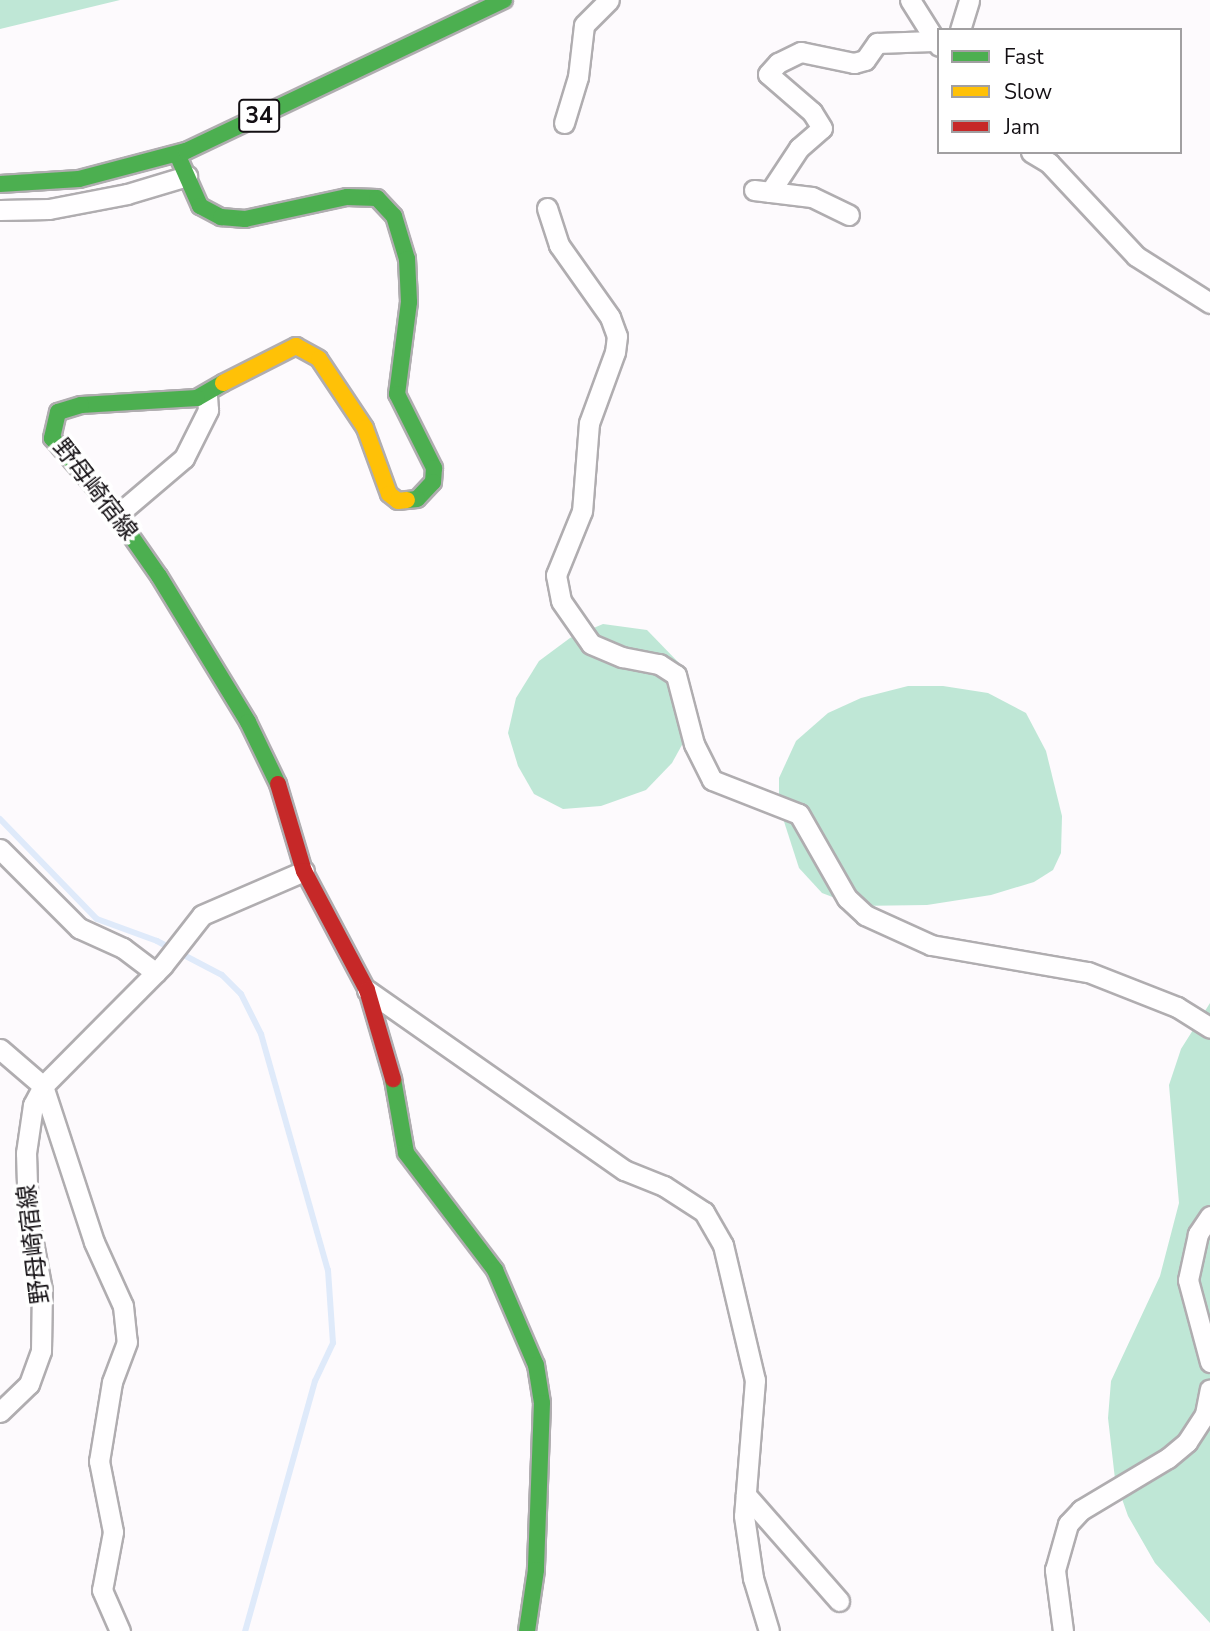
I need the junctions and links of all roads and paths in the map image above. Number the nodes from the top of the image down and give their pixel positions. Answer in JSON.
{"nodes":[{"id":1,"x":504,"y":0,"type":"edge"},
{"id":2,"x":608,"y":0,"type":"edge"},
{"id":3,"x":909,"y":0,"type":"edge"},
{"id":4,"x":969,"y":0,"type":"edge"},
{"id":5,"x":961,"y":28,"type":"edge"},
{"id":6,"x":936,"y":43,"type":"edge"},
{"id":7,"x":564,"y":123,"type":"dead end"},
{"id":8,"x":177,"y":153,"type":"junction"},
{"id":9,"x":1034,"y":154,"type":"edge"},
{"id":10,"x":187,"y":176,"type":"junction"},
{"id":11,"x":0,"y":184,"type":"edge"},
{"id":12,"x":547,"y":208,"type":"dead end"},
{"id":13,"x":0,"y":210,"type":"edge"},
{"id":14,"x":849,"y":215,"type":"dead end"},
{"id":15,"x":1210,"y":303,"type":"edge"},
{"id":16,"x":208,"y":394,"type":"junction"},
{"id":17,"x":117,"y":515,"type":"junction"},
{"id":18,"x":0,"y":849,"type":"edge"},
{"id":19,"x":304,"y":871,"type":"junction"},
{"id":20,"x":160,"y":969,"type":"junction"},
{"id":21,"x":367,"y":990,"type":"junction"},
{"id":22,"x":1210,"y":1028,"type":"edge"},
{"id":23,"x":0,"y":1049,"type":"edge"},
{"id":24,"x":43,"y":1086,"type":"junction"},
{"id":25,"x":1210,"y":1216,"type":"edge"},
{"id":26,"x":1210,"y":1362,"type":"edge"},
{"id":27,"x":1210,"y":1389,"type":"edge"},
{"id":28,"x":0,"y":1412,"type":"edge"},
{"id":29,"x":746,"y":1495,"type":"junction"},
{"id":30,"x":839,"y":1601,"type":"dead end"},
{"id":31,"x":120,"y":1631,"type":"edge"},
{"id":32,"x":527,"y":1631,"type":"edge"},
{"id":33,"x":769,"y":1631,"type":"edge"},
{"id":34,"x":1063,"y":1631,"type":"edge"}],
"edges":[{"from":1,"to":8,"type":"street","number":"34"},
{"from":2,"to":7,"type":"street"},
{"from":3,"to":6,"type":"street"},
{"from":4,"to":5,"type":"street"},
{"from":6,"to":14,"type":"street"},
{"from":8,"to":10,"type":"street","name":"野母崎宿線"},
{"from":8,"to":11,"type":"street","number":"34"},
{"from":9,"to":15,"type":"street"},
{"from":10,"to":13,"type":"street"},
{"from":10,"to":16,"type":"street","name":"野母崎宿線"},
{"from":12,"to":22,"type":"street"},
{"from":16,"to":17,"type":"street"},
{"from":16,"to":17,"type":"street","name":"野母崎宿線"},
{"from":17,"to":19,"type":"street","name":"野母崎宿線"},
{"from":18,"to":20,"type":"street"},
{"from":19,"to":20,"type":"street","name":"野母崎宿線"},
{"from":19,"to":21,"type":"street"},
{"from":20,"to":24,"type":"street","name":"野母崎宿線"},
{"from":21,"to":29,"type":"street"},
{"from":21,"to":32,"type":"street"},
{"from":23,"to":24,"type":"street"},
{"from":24,"to":28,"type":"street","name":"野母崎宿線"},
{"from":24,"to":31,"type":"street"},
{"from":25,"to":26,"type":"street"},
{"from":27,"to":34,"type":"street"},
{"from":29,"to":30,"type":"street"},
{"from":29,"to":33,"type":"street"}]}
